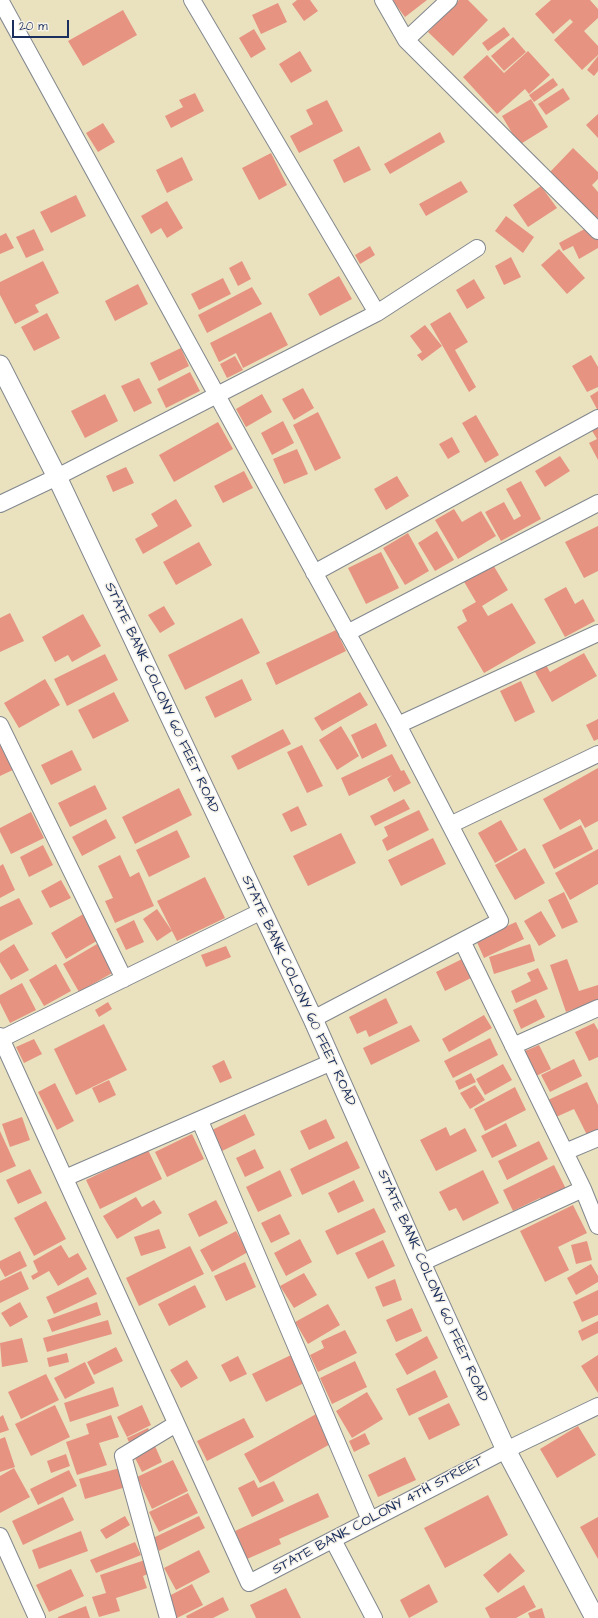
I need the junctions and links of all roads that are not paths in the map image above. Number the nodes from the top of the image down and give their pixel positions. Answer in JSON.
{"nodes":[{"id":1,"x":0,"y":0,"type":"edge"},
{"id":2,"x":192,"y":0,"type":"edge"},
{"id":3,"x":383,"y":0,"type":"edge"},
{"id":4,"x":449,"y":0,"type":"edge"},
{"id":5,"x":406,"y":40,"type":"junction"},
{"id":6,"x":598,"y":231,"type":"edge"},
{"id":7,"x":477,"y":248,"type":"dead end"},
{"id":8,"x":377,"y":313,"type":"junction"},
{"id":9,"x":0,"y":365,"type":"edge"},
{"id":10,"x":216,"y":395,"type":"junction"},
{"id":11,"x":598,"y":418,"type":"edge"},
{"id":12,"x":57,"y":478,"type":"junction"},
{"id":13,"x":598,"y":503,"type":"edge"},
{"id":14,"x":0,"y":504,"type":"edge"},
{"id":15,"x":314,"y":573,"type":"junction"},
{"id":16,"x":598,"y":632,"type":"edge"},
{"id":17,"x":347,"y":633,"type":"junction"},
{"id":18,"x":0,"y":725,"type":"edge"},
{"id":19,"x":398,"y":726,"type":"junction"},
{"id":20,"x":598,"y":754,"type":"edge"},
{"id":21,"x":450,"y":825,"type":"junction"},
{"id":22,"x":262,"y":911,"type":"junction"},
{"id":23,"x":462,"y":941,"type":"junction"},
{"id":24,"x":124,"y":979,"type":"junction"},
{"id":25,"x":598,"y":1008,"type":"edge"},
{"id":26,"x":313,"y":1019,"type":"junction"},
{"id":27,"x":1,"y":1038,"type":"edge"},
{"id":28,"x":513,"y":1046,"type":"junction"},
{"id":29,"x":332,"y":1062,"type":"junction"},
{"id":30,"x":200,"y":1121,"type":"junction"},
{"id":31,"x":598,"y":1138,"type":"edge"},
{"id":32,"x":565,"y":1152,"type":"junction"},
{"id":33,"x":65,"y":1178,"type":"junction"},
{"id":34,"x":583,"y":1189,"type":"junction"},
{"id":35,"x":598,"y":1226,"type":"edge"},
{"id":36,"x":421,"y":1264,"type":"junction"},
{"id":37,"x":598,"y":1406,"type":"edge"},
{"id":38,"x":176,"y":1424,"type":"junction"},
{"id":39,"x":506,"y":1450,"type":"junction"},
{"id":40,"x":370,"y":1520,"type":"junction"},
{"id":41,"x":0,"y":1536,"type":"edge"},
{"id":42,"x":333,"y":1540,"type":"junction"},
{"id":43,"x":37,"y":1618,"type":"edge"},
{"id":44,"x":168,"y":1618,"type":"edge"},
{"id":45,"x":374,"y":1618,"type":"edge"},
{"id":46,"x":595,"y":1618,"type":"edge"}],
"edges":[{"from":1,"to":10,"type":"street"},
{"from":2,"to":8,"type":"street"},
{"from":3,"to":5,"type":"street"},
{"from":4,"to":5,"type":"street"},
{"from":5,"to":6,"type":"street"},
{"from":7,"to":8,"type":"street"},
{"from":8,"to":10,"type":"street"},
{"from":9,"to":12,"type":"street","name":"STATE BANK COLONY 60 FEET ROAD"},
{"from":10,"to":12,"type":"street"},
{"from":10,"to":15,"type":"street"},
{"from":11,"to":15,"type":"street"},
{"from":12,"to":14,"type":"street"},
{"from":12,"to":22,"type":"street","name":"STATE BANK COLONY 60 FEET ROAD"},
{"from":13,"to":17,"type":"street"},
{"from":15,"to":17,"type":"street"},
{"from":16,"to":19,"type":"street"},
{"from":17,"to":19,"type":"street"},
{"from":18,"to":24,"type":"street"},
{"from":19,"to":21,"type":"street"},
{"from":20,"to":21,"type":"street"},
{"from":21,"to":23,"type":"street"},
{"from":22,"to":24,"type":"street"},
{"from":22,"to":26,"type":"street","name":"STATE BANK COLONY 60 FEET ROAD"},
{"from":23,"to":26,"type":"street"},
{"from":23,"to":28,"type":"street"},
{"from":24,"to":27,"type":"street"},
{"from":25,"to":28,"type":"street"},
{"from":26,"to":29,"type":"street","name":"STATE BANK COLONY 60 FEET ROAD"},
{"from":27,"to":33,"type":"street"},
{"from":28,"to":32,"type":"street"},
{"from":29,"to":30,"type":"street"},
{"from":29,"to":36,"type":"street","name":"STATE BANK COLONY 60 FEET ROAD"},
{"from":30,"to":33,"type":"street"},
{"from":30,"to":40,"type":"street"},
{"from":31,"to":32,"type":"street"},
{"from":32,"to":34,"type":"street"},
{"from":33,"to":38,"type":"street"},
{"from":34,"to":35,"type":"street"},
{"from":34,"to":36,"type":"street"},
{"from":36,"to":39,"type":"street","name":"STATE BANK COLONY 60 FEET ROAD"},
{"from":37,"to":39,"type":"street","name":"STATE BANK COLONY 4TH STREET"},
{"from":38,"to":42,"type":"street","name":"STATE BANK COLONY 4TH STREET"},
{"from":38,"to":44,"type":"street"},
{"from":39,"to":40,"type":"street","name":"STATE BANK COLONY 4TH STREET"},
{"from":39,"to":46,"type":"street","name":"STATE BANK COLONY 60 FEET ROAD"},
{"from":40,"to":42,"type":"street","name":"STATE BANK COLONY 4TH STREET"},
{"from":41,"to":43,"type":"street"},
{"from":42,"to":45,"type":"street"}]}
